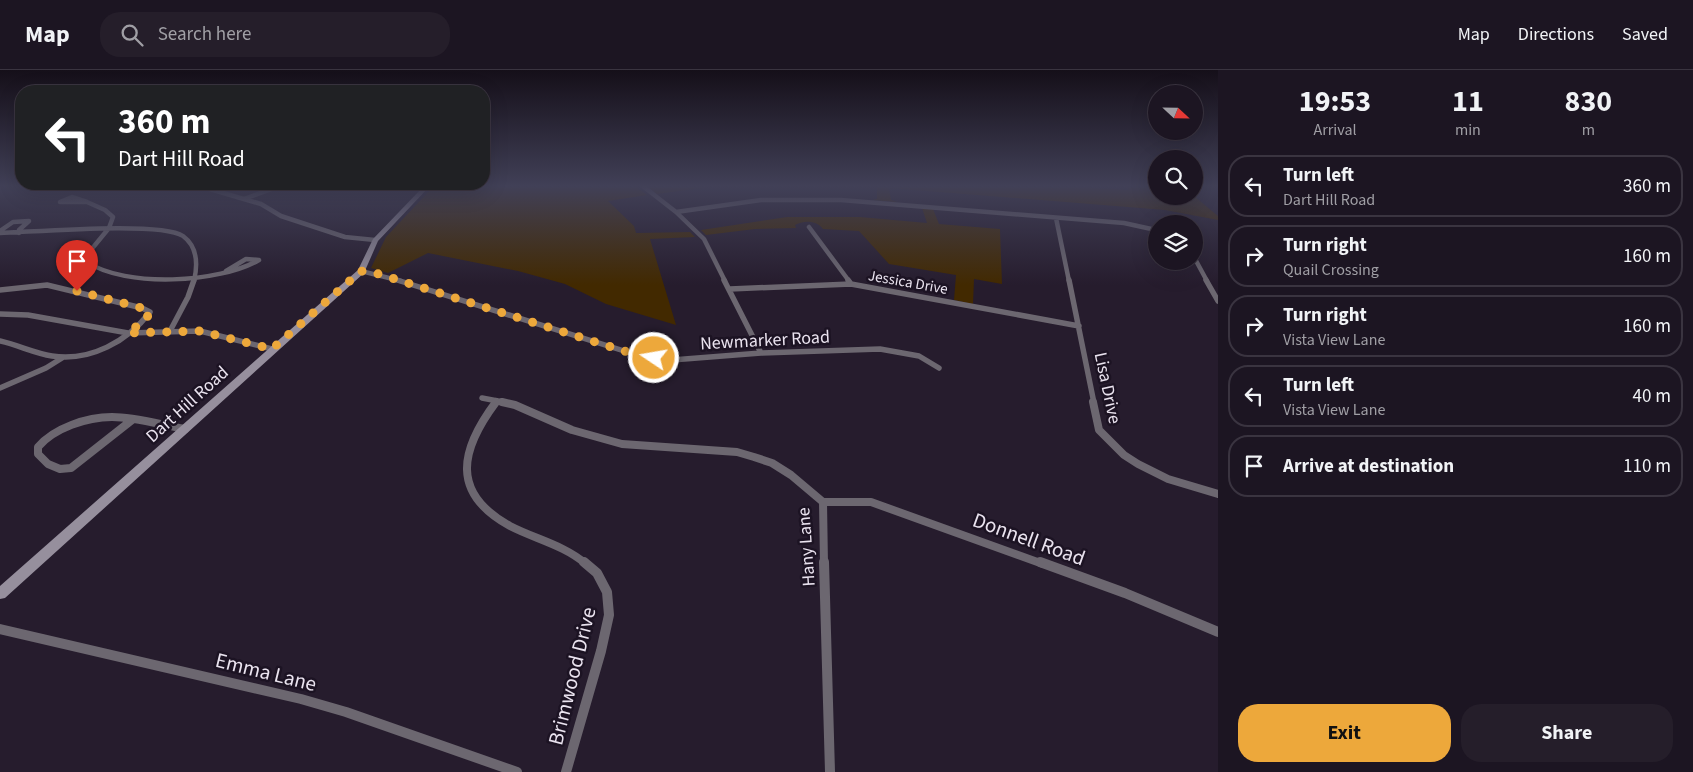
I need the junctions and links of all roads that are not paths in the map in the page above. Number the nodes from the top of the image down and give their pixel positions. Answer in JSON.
{"nodes":[{"id":1,"x":112,"y":220,"type":"edge"},
{"id":2,"x":293,"y":220,"type":"edge"},
{"id":3,"x":394,"y":220,"type":"edge"},
{"id":4,"x":684,"y":220,"type":"edge"},
{"id":5,"x":1056,"y":220,"type":"edge"},
{"id":6,"x":1080,"y":220,"type":"edge"},
{"id":7,"x":809,"y":227,"type":"dead end"},
{"id":8,"x":1148,"y":228,"type":"edge"},
{"id":9,"x":110,"y":229,"type":"junction"},
{"id":10,"x":0,"y":232,"type":"edge"},
{"id":11,"x":19,"y":233,"type":"junction"},
{"id":12,"x":375,"y":240,"type":"junction"},
{"id":13,"x":1201,"y":270,"type":"edge"},
{"id":14,"x":226,"y":271,"type":"junction"},
{"id":15,"x":361,"y":271,"type":"junction"},
{"id":16,"x":195,"y":276,"type":"junction"},
{"id":17,"x":851,"y":284,"type":"junction"},
{"id":18,"x":730,"y":289,"type":"junction"},
{"id":19,"x":0,"y":290,"type":"edge"},
{"id":20,"x":1218,"y":301,"type":"edge"},
{"id":21,"x":0,"y":314,"type":"edge"},
{"id":22,"x":1079,"y":326,"type":"junction"},
{"id":23,"x":170,"y":331,"type":"junction"},
{"id":24,"x":128,"y":333,"type":"junction"},
{"id":25,"x":0,"y":342,"type":"edge"},
{"id":26,"x":272,"y":349,"type":"junction"},
{"id":27,"x":761,"y":353,"type":"junction"},
{"id":28,"x":62,"y":358,"type":"junction"},
{"id":29,"x":939,"y":368,"type":"dead end"},
{"id":30,"x":0,"y":388,"type":"edge"},
{"id":31,"x":482,"y":398,"type":"dead end"},
{"id":32,"x":497,"y":402,"type":"junction"},
{"id":33,"x":132,"y":420,"type":"junction"},
{"id":34,"x":185,"y":429,"type":"junction"},
{"id":35,"x":1218,"y":494,"type":"edge"},
{"id":36,"x":823,"y":502,"type":"junction"},
{"id":37,"x":0,"y":594,"type":"edge"},
{"id":38,"x":0,"y":629,"type":"edge"},
{"id":39,"x":1218,"y":632,"type":"edge"},
{"id":40,"x":517,"y":772,"type":"edge"},
{"id":41,"x":566,"y":772,"type":"edge"},
{"id":42,"x":830,"y":772,"type":"edge"}],
"edges":[{"from":1,"to":9,"type":"street"},
{"from":2,"to":12,"type":"street"},
{"from":3,"to":12,"type":"main road","name":"Dart Hill Road"},
{"from":4,"to":18,"type":"street"},
{"from":5,"to":22,"type":"street","name":"Lisa Drive"},
{"from":6,"to":8,"type":"street"},
{"from":7,"to":17,"type":"street"},
{"from":9,"to":11,"type":"street"},
{"from":9,"to":16,"type":"street"},
{"from":9,"to":16,"type":"street"},
{"from":10,"to":11,"type":"street"},
{"from":10,"to":11,"type":"street"},
{"from":12,"to":15,"type":"main road","name":"Dart Hill Road"},
{"from":13,"to":20,"type":"street"},
{"from":14,"to":14,"type":"street"},
{"from":14,"to":16,"type":"street"},
{"from":15,"to":26,"type":"main road","name":"Dart Hill Road"},
{"from":15,"to":27,"type":"street","name":"Newmarker Road"},
{"from":16,"to":23,"type":"street"},
{"from":17,"to":18,"type":"street","name":"Jessica Drive"},
{"from":17,"to":22,"type":"street","name":"Jessica Drive"},
{"from":18,"to":27,"type":"street"},
{"from":19,"to":24,"type":"street"},
{"from":21,"to":24,"type":"street"},
{"from":22,"to":35,"type":"street","name":"Lisa Drive"},
{"from":23,"to":24,"type":"street"},
{"from":23,"to":26,"type":"street"},
{"from":24,"to":28,"type":"street"},
{"from":25,"to":28,"type":"street"},
{"from":26,"to":34,"type":"main road","name":"Dart Hill Road"},
{"from":27,"to":29,"type":"street","name":"Newmarker Road"},
{"from":28,"to":30,"type":"street"},
{"from":31,"to":32,"type":"street","name":"Hany Lane"},
{"from":32,"to":36,"type":"street","name":"Hany Lane"},
{"from":32,"to":41,"type":"street","name":"Brimwood Drive"},
{"from":33,"to":33,"type":"street"},
{"from":33,"to":34,"type":"street"},
{"from":34,"to":37,"type":"main road","name":"Dart Hill Road"},
{"from":36,"to":39,"type":"street","name":"Donnell Road"},
{"from":36,"to":42,"type":"street","name":"Hany Lane"},
{"from":38,"to":40,"type":"street","name":"Emma Lane"}]}
